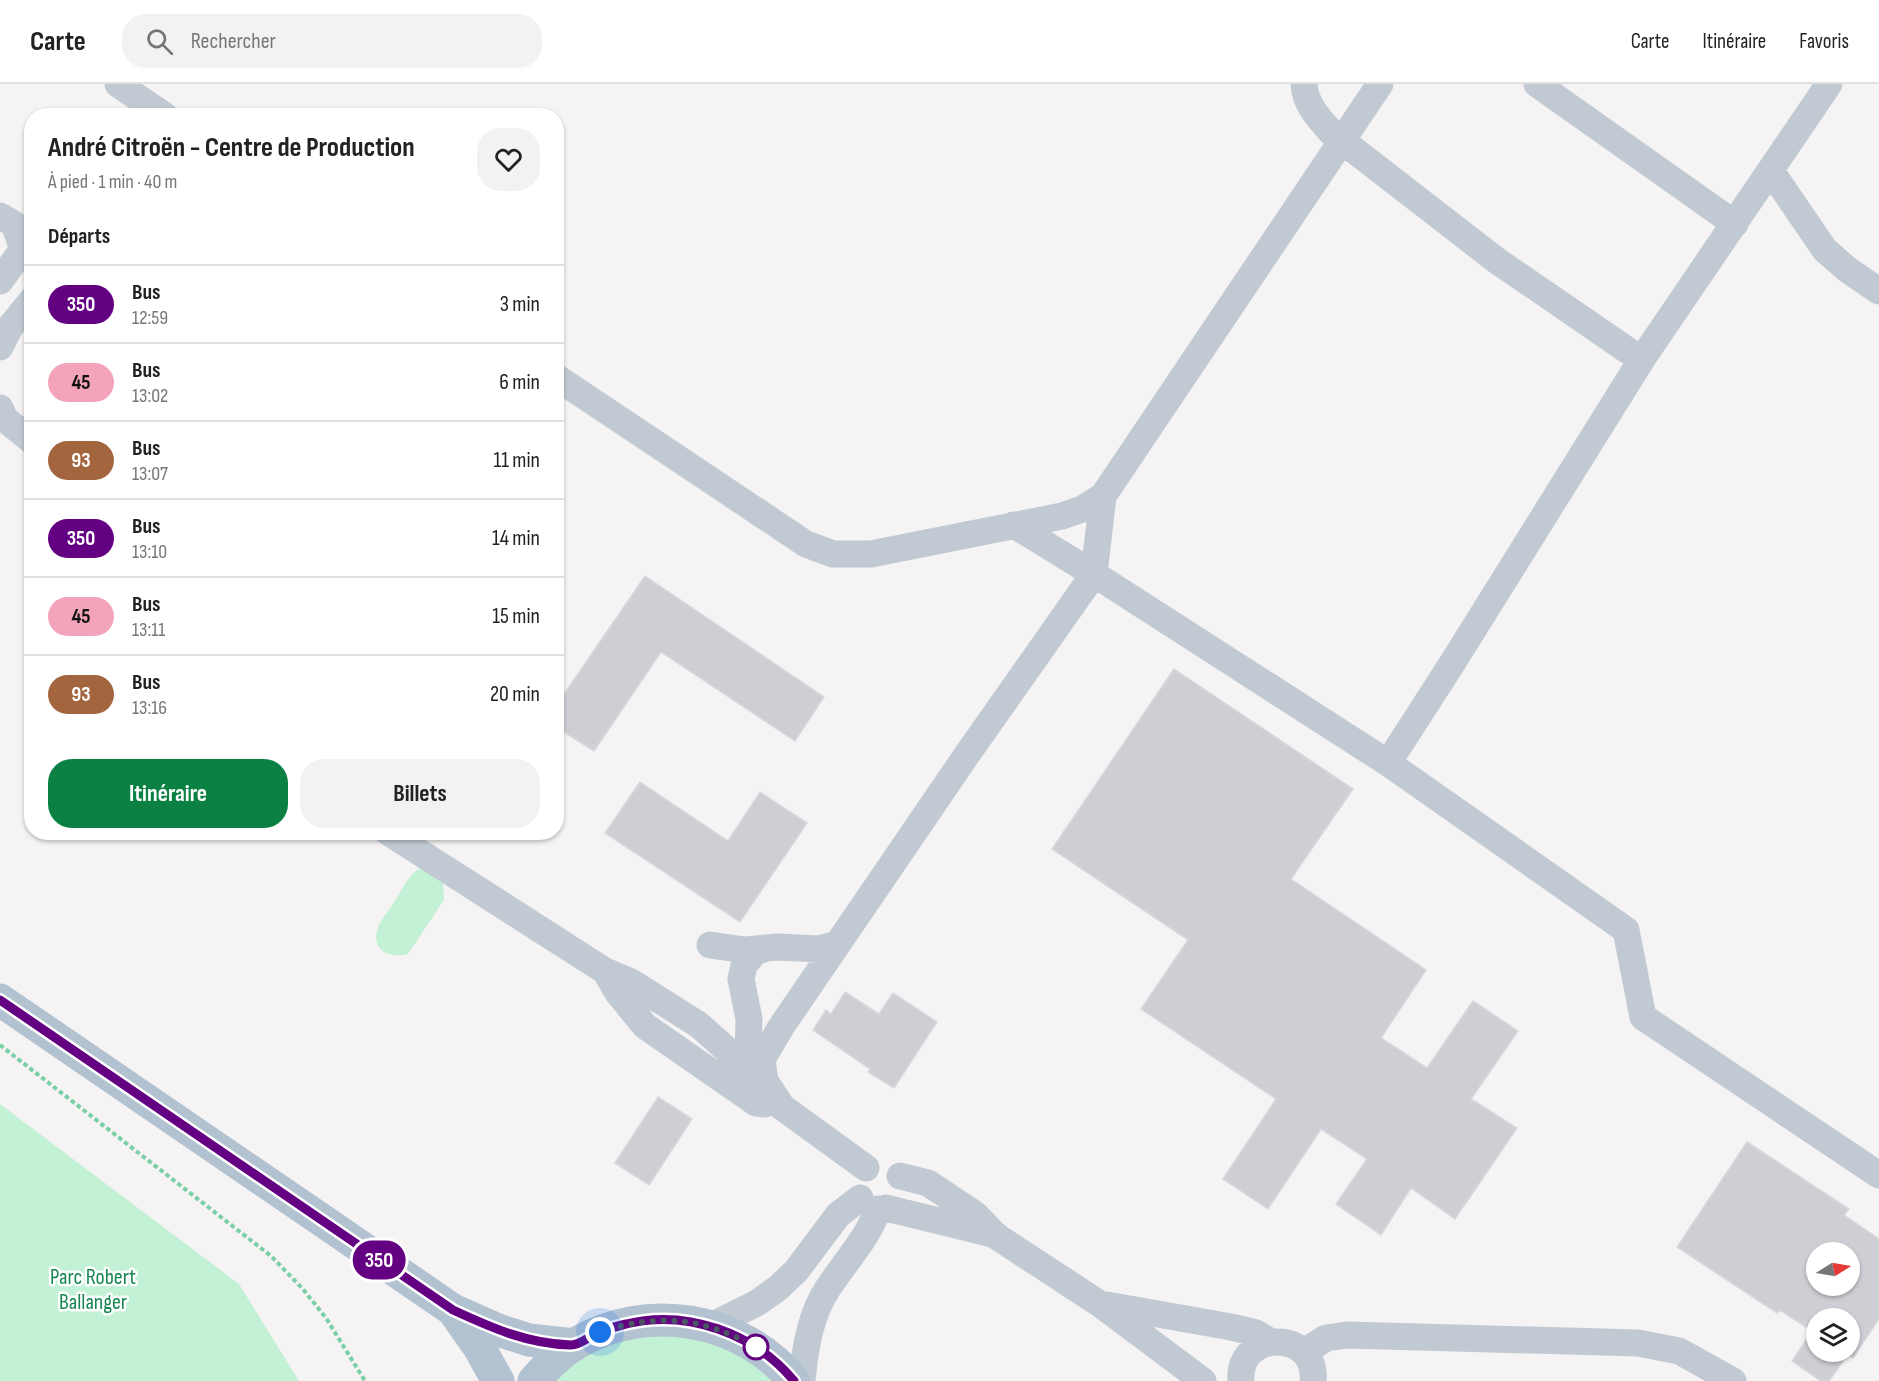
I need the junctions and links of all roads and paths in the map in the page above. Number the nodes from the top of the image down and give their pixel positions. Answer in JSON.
{"nodes":[{"id":1,"x":118,"y":84,"type":"edge"},
{"id":2,"x":1304,"y":84,"type":"edge"},
{"id":3,"x":1380,"y":84,"type":"edge"},
{"id":4,"x":1537,"y":84,"type":"edge"},
{"id":5,"x":1829,"y":84,"type":"edge"},
{"id":6,"x":153,"y":108,"type":"edge"},
{"id":7,"x":1341,"y":140,"type":"junction"},
{"id":8,"x":1770,"y":171,"type":"junction"},
{"id":9,"x":1735,"y":224,"type":"junction"},
{"id":10,"x":15,"y":225,"type":"edge"},
{"id":11,"x":15,"y":269,"type":"edge"},
{"id":12,"x":1879,"y":291,"type":"edge"},
{"id":13,"x":24,"y":310,"type":"edge"},
{"id":14,"x":0,"y":347,"type":"edge"},
{"id":15,"x":1642,"y":359,"type":"junction"},
{"id":16,"x":564,"y":382,"type":"edge"},
{"id":17,"x":0,"y":408,"type":"edge"},
{"id":18,"x":24,"y":434,"type":"edge"},
{"id":19,"x":1103,"y":496,"type":"junction"},
{"id":20,"x":1014,"y":525,"type":"junction"},
{"id":21,"x":1094,"y":574,"type":"junction"},
{"id":22,"x":1388,"y":763,"type":"junction"},
{"id":23,"x":400,"y":840,"type":"edge"},
{"id":24,"x":837,"y":944,"type":"junction"},
{"id":25,"x":766,"y":948,"type":"junction"},
{"id":26,"x":742,"y":986,"type":"junction"},
{"id":27,"x":0,"y":1000,"type":"edge"},
{"id":28,"x":0,"y":1045,"type":"edge"},
{"id":29,"x":774,"y":1095,"type":"junction"},
{"id":30,"x":866,"y":1168,"type":"junction"},
{"id":31,"x":1879,"y":1174,"type":"edge"},
{"id":32,"x":900,"y":1176,"type":"junction"},
{"id":33,"x":875,"y":1205,"type":"junction"},
{"id":34,"x":996,"y":1236,"type":"junction"},
{"id":35,"x":1100,"y":1304,"type":"junction"},
{"id":36,"x":453,"y":1310,"type":"junction"},
{"id":37,"x":711,"y":1326,"type":"junction"},
{"id":38,"x":1271,"y":1341,"type":"junction"},
{"id":39,"x":574,"y":1345,"type":"junction"},
{"id":40,"x":1304,"y":1353,"type":"junction"},
{"id":41,"x":365,"y":1381,"type":"edge"},
{"id":42,"x":498,"y":1381,"type":"edge"},
{"id":43,"x":534,"y":1381,"type":"edge"},
{"id":44,"x":794,"y":1381,"type":"edge"},
{"id":45,"x":802,"y":1381,"type":"edge"},
{"id":46,"x":1203,"y":1381,"type":"edge"},
{"id":47,"x":1241,"y":1381,"type":"edge"},
{"id":48,"x":1313,"y":1381,"type":"edge"},
{"id":49,"x":1733,"y":1381,"type":"edge"}],
"edges":[{"from":1,"to":6,"type":"lane"},
{"from":2,"to":7,"type":"lane"},
{"from":3,"to":7,"type":"lane"},
{"from":4,"to":9,"type":"lane"},
{"from":5,"to":8,"type":"lane"},
{"from":7,"to":15,"type":"lane"},
{"from":7,"to":19,"type":"lane"},
{"from":8,"to":9,"type":"lane"},
{"from":8,"to":12,"type":"lane"},
{"from":9,"to":15,"type":"lane"},
{"from":10,"to":11,"type":"lane"},
{"from":13,"to":14,"type":"lane"},
{"from":15,"to":22,"type":"lane"},
{"from":16,"to":20,"type":"lane"},
{"from":17,"to":18,"type":"lane"},
{"from":19,"to":20,"type":"lane"},
{"from":19,"to":21,"type":"lane"},
{"from":20,"to":21,"type":"lane"},
{"from":21,"to":22,"type":"lane"},
{"from":21,"to":24,"type":"lane"},
{"from":22,"to":31,"type":"lane"},
{"from":23,"to":29,"type":"lane"},
{"from":24,"to":25,"type":"lane"},
{"from":24,"to":29,"type":"lane"},
{"from":25,"to":26,"type":"lane"},
{"from":25,"to":26,"type":"lane"},
{"from":26,"to":29,"type":"lane"},
{"from":27,"to":36,"type":"main road"},
{"from":28,"to":41,"type":"path"},
{"from":29,"to":30,"type":"lane"},
{"from":30,"to":32,"type":"lane"},
{"from":30,"to":33,"type":"lane"},
{"from":32,"to":33,"type":"lane"},
{"from":32,"to":34,"type":"lane"},
{"from":33,"to":34,"type":"lane"},
{"from":33,"to":37,"type":"lane"},
{"from":33,"to":45,"type":"lane"},
{"from":34,"to":35,"type":"lane"},
{"from":35,"to":38,"type":"lane"},
{"from":35,"to":46,"type":"lane"},
{"from":36,"to":39,"type":"main road"},
{"from":36,"to":42,"type":"main road"},
{"from":37,"to":39,"type":"main road"},
{"from":37,"to":44,"type":"main road"},
{"from":38,"to":40,"type":"lane"},
{"from":38,"to":47,"type":"lane"},
{"from":39,"to":43,"type":"main road"},
{"from":40,"to":48,"type":"lane"},
{"from":40,"to":49,"type":"lane"}]}
